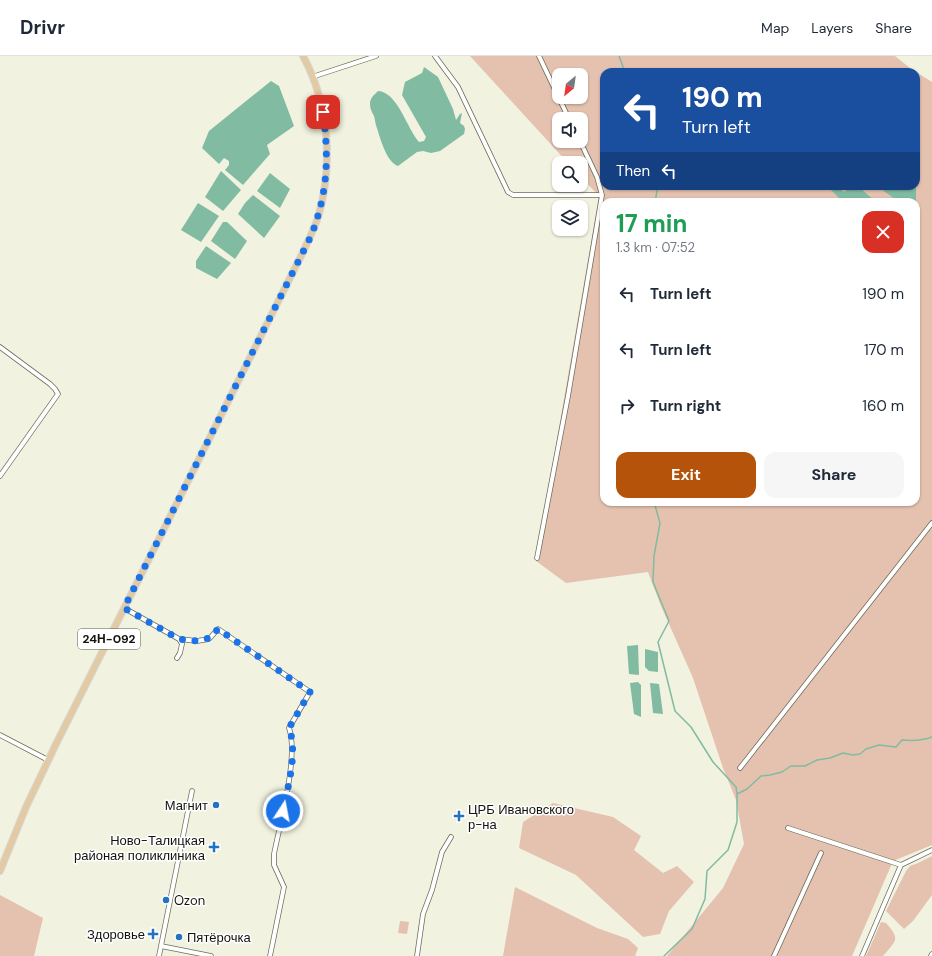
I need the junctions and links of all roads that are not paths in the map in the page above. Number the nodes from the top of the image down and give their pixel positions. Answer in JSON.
{"nodes":[{"id":1,"x":303,"y":56,"type":"edge"},
{"id":2,"x":376,"y":56,"type":"edge"},
{"id":3,"x":435,"y":56,"type":"edge"},
{"id":4,"x":539,"y":56,"type":"edge"},
{"id":5,"x":312,"y":77,"type":"junction"},
{"id":6,"x":566,"y":112,"type":"edge"},
{"id":7,"x":583,"y":148,"type":"edge"},
{"id":8,"x":600,"y":188,"type":"edge"},
{"id":9,"x":600,"y":190,"type":"edge"},
{"id":10,"x":602,"y":196,"type":"joint"},
{"id":11,"x":600,"y":208,"type":"edge"},
{"id":12,"x":0,"y":347,"type":"edge"},
{"id":13,"x":0,"y":476,"type":"edge"},
{"id":14,"x":932,"y":523,"type":"edge"},
{"id":15,"x":537,"y":558,"type":"dead end"},
{"id":16,"x":124,"y":608,"type":"junction"},
{"id":17,"x":179,"y":639,"type":"junction"},
{"id":18,"x":177,"y":658,"type":"dead end"},
{"id":19,"x":0,"y":734,"type":"edge"},
{"id":20,"x":48,"y":760,"type":"junction"},
{"id":21,"x":740,"y":768,"type":"dead end"},
{"id":22,"x":192,"y":791,"type":"dead end"},
{"id":23,"x":788,"y":828,"type":"dead end"},
{"id":24,"x":451,"y":837,"type":"dead end"},
{"id":25,"x":932,"y":850,"type":"edge"},
{"id":26,"x":820,"y":853,"type":"dead end"},
{"id":27,"x":901,"y":865,"type":"junction"},
{"id":28,"x":0,"y":871,"type":"edge"},
{"id":29,"x":161,"y":946,"type":"junction"},
{"id":30,"x":159,"y":956,"type":"edge"},
{"id":31,"x":211,"y":956,"type":"edge"},
{"id":32,"x":270,"y":956,"type":"edge"},
{"id":33,"x":417,"y":956,"type":"edge"},
{"id":34,"x":774,"y":956,"type":"edge"},
{"id":35,"x":862,"y":956,"type":"edge"}],
"edges":[{"from":1,"to":5,"type":"main road","number":"24Н-092"},
{"from":2,"to":5,"type":"street"},
{"from":3,"to":10,"type":"street"},
{"from":4,"to":6,"type":"street"},
{"from":5,"to":16,"type":"main road","number":"24Н-092"},
{"from":7,"to":8,"type":"street"},
{"from":9,"to":10,"type":"street"},
{"from":11,"to":15,"type":"street"},
{"from":12,"to":13,"type":"street"},
{"from":14,"to":21,"type":"street"},
{"from":16,"to":17,"type":"street"},
{"from":16,"to":20,"type":"main road","number":"24Н-092"},
{"from":17,"to":18,"type":"street"},
{"from":17,"to":32,"type":"street"},
{"from":19,"to":20,"type":"street"},
{"from":20,"to":28,"type":"main road","number":"24Н-092"},
{"from":22,"to":29,"type":"street"},
{"from":23,"to":27,"type":"street"},
{"from":24,"to":33,"type":"street"},
{"from":25,"to":27,"type":"street"},
{"from":26,"to":34,"type":"street"},
{"from":27,"to":35,"type":"street"},
{"from":29,"to":30,"type":"street"},
{"from":29,"to":31,"type":"street"}]}
